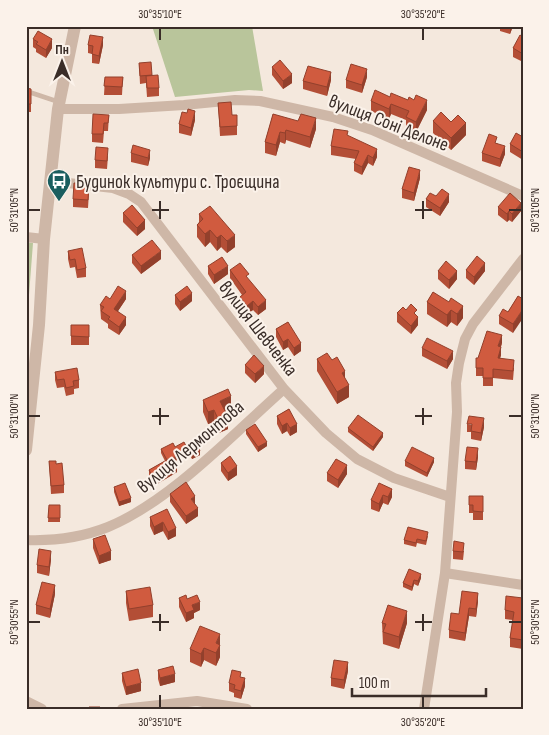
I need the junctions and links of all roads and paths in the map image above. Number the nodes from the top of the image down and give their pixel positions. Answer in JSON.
{"nodes":[{"id":1,"x":75,"y":26,"type":"edge"},
{"id":2,"x":26,"y":91,"type":"edge"},
{"id":3,"x":59,"y":106,"type":"junction"},
{"id":4,"x":50,"y":181,"type":"junction"},
{"id":5,"x":523,"y":196,"type":"edge"},
{"id":6,"x":26,"y":237,"type":"edge"},
{"id":7,"x":44,"y":239,"type":"junction"},
{"id":8,"x":523,"y":259,"type":"edge"},
{"id":9,"x":284,"y":388,"type":"junction"},
{"id":10,"x":26,"y":450,"type":"edge"},
{"id":11,"x":450,"y":497,"type":"junction"},
{"id":12,"x":26,"y":540,"type":"edge"},
{"id":13,"x":445,"y":573,"type":"junction"},
{"id":14,"x":523,"y":585,"type":"edge"},
{"id":15,"x":26,"y":702,"type":"edge"},
{"id":16,"x":182,"y":705,"type":"edge"},
{"id":17,"x":42,"y":709,"type":"edge"},
{"id":18,"x":122,"y":709,"type":"edge"},
{"id":19,"x":247,"y":709,"type":"edge"},
{"id":20,"x":424,"y":709,"type":"edge"}],
"edges":[{"from":1,"to":3,"type":"street"},
{"from":2,"to":3,"type":"lane"},
{"from":3,"to":4,"type":"street"},
{"from":3,"to":5,"type":"street","name":"вулиця Соні Делоне"},
{"from":4,"to":7,"type":"street"},
{"from":4,"to":9,"type":"street","name":"вулиця Шевченка"},
{"from":6,"to":7,"type":"street"},
{"from":7,"to":10,"type":"street"},
{"from":8,"to":11,"type":"street"},
{"from":9,"to":11,"type":"street","name":"вулиця Шевченка"},
{"from":9,"to":12,"type":"street","name":"вулиця Лермонтова"},
{"from":11,"to":13,"type":"street"},
{"from":13,"to":14,"type":"street"},
{"from":13,"to":20,"type":"street"},
{"from":15,"to":17,"type":"street"},
{"from":16,"to":18,"type":"street"},
{"from":16,"to":19,"type":"street"}]}
